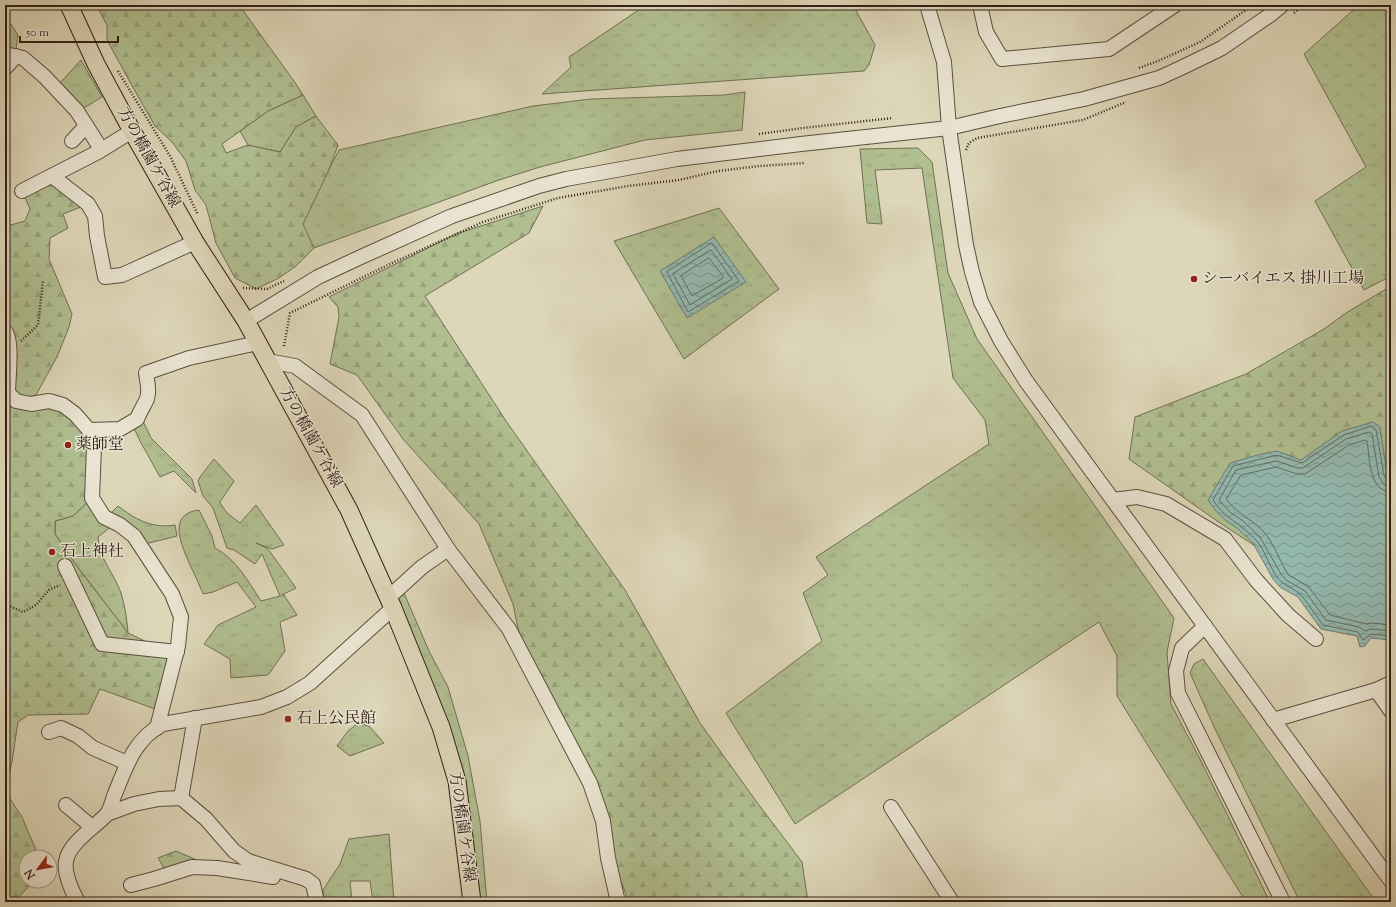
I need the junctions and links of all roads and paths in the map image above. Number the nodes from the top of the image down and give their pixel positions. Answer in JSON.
{"nodes":[{"id":1,"x":69,"y":5,"type":"edge"},
{"id":2,"x":927,"y":5,"type":"edge"},
{"id":3,"x":980,"y":5,"type":"edge"},
{"id":4,"x":1176,"y":5,"type":"edge"},
{"id":5,"x":1253,"y":5,"type":"edge"},
{"id":6,"x":1277,"y":6,"type":"edge"},
{"id":7,"x":10,"y":55,"type":"edge"},
{"id":8,"x":5,"y":68,"type":"edge"},
{"id":9,"x":117,"y":69,"type":"dead end"},
{"id":10,"x":1137,"y":69,"type":"dead end"},
{"id":11,"x":86,"y":126,"type":"junction"},
{"id":12,"x":949,"y":128,"type":"junction"},
{"id":13,"x":132,"y":131,"type":"junction"},
{"id":14,"x":72,"y":141,"type":"dead end"},
{"id":15,"x":101,"y":149,"type":"junction"},
{"id":16,"x":805,"y":163,"type":"dead end"},
{"id":17,"x":52,"y":176,"type":"junction"},
{"id":18,"x":22,"y":191,"type":"dead end"},
{"id":19,"x":201,"y":220,"type":"dead end"},
{"id":20,"x":195,"y":242,"type":"junction"},
{"id":21,"x":287,"y":279,"type":"dead end"},
{"id":22,"x":43,"y":281,"type":"dead end"},
{"id":23,"x":237,"y":288,"type":"dead end"},
{"id":24,"x":246,"y":321,"type":"junction"},
{"id":25,"x":5,"y":331,"type":"edge"},
{"id":26,"x":258,"y":343,"type":"junction"},
{"id":27,"x":284,"y":346,"type":"dead end"},
{"id":28,"x":10,"y":347,"type":"junction"},
{"id":29,"x":268,"y":361,"type":"junction"},
{"id":30,"x":89,"y":430,"type":"junction"},
{"id":31,"x":1113,"y":500,"type":"junction"},
{"id":32,"x":448,"y":549,"type":"junction"},
{"id":33,"x":65,"y":566,"type":"dead end"},
{"id":34,"x":71,"y":580,"type":"junction"},
{"id":35,"x":390,"y":603,"type":"junction"},
{"id":36,"x":5,"y":604,"type":"edge"},
{"id":37,"x":1205,"y":626,"type":"junction"},
{"id":38,"x":1316,"y":639,"type":"dead end"},
{"id":39,"x":177,"y":652,"type":"junction"},
{"id":40,"x":1391,"y":682,"type":"edge"},
{"id":41,"x":1376,"y":690,"type":"junction"},
{"id":42,"x":1391,"y":711,"type":"edge"},
{"id":43,"x":195,"y":718,"type":"junction"},
{"id":44,"x":1273,"y":720,"type":"junction"},
{"id":45,"x":157,"y":728,"type":"junction"},
{"id":46,"x":49,"y":732,"type":"dead end"},
{"id":47,"x":127,"y":763,"type":"junction"},
{"id":48,"x":181,"y":798,"type":"junction"},
{"id":49,"x":66,"y":805,"type":"dead end"},
{"id":50,"x":891,"y":807,"type":"dead end"},
{"id":51,"x":107,"y":814,"type":"junction"},
{"id":52,"x":92,"y":827,"type":"junction"},
{"id":53,"x":1391,"y":881,"type":"edge"},
{"id":54,"x":131,"y":884,"type":"dead end"},
{"id":55,"x":313,"y":884,"type":"junction"},
{"id":56,"x":78,"y":902,"type":"edge"},
{"id":57,"x":318,"y":902,"type":"edge"},
{"id":58,"x":472,"y":902,"type":"edge"},
{"id":59,"x":618,"y":902,"type":"edge"},
{"id":60,"x":952,"y":902,"type":"edge"},
{"id":61,"x":1283,"y":902,"type":"edge"}],
"edges":[{"from":1,"to":13,"type":"main road","name":"方の橋薗ケ谷線"},
{"from":2,"to":12,"type":"street"},
{"from":3,"to":4,"type":"street"},
{"from":5,"to":10,"type":"path"},
{"from":6,"to":12,"type":"street"},
{"from":7,"to":8,"type":"street"},
{"from":7,"to":11,"type":"street"},
{"from":9,"to":19,"type":"path"},
{"from":11,"to":14,"type":"street"},
{"from":11,"to":15,"type":"street"},
{"from":12,"to":24,"type":"street"},
{"from":12,"to":31,"type":"street"},
{"from":13,"to":15,"type":"street"},
{"from":13,"to":20,"type":"main road","name":"方の橋薗ケ谷線"},
{"from":15,"to":17,"type":"street"},
{"from":16,"to":27,"type":"path"},
{"from":17,"to":18,"type":"street"},
{"from":17,"to":20,"type":"street"},
{"from":20,"to":24,"type":"main road","name":"方の橋薗ケ谷線"},
{"from":21,"to":23,"type":"path"},
{"from":22,"to":28,"type":"path"},
{"from":24,"to":26,"type":"main road","name":"方の橋薗ケ谷線"},
{"from":25,"to":28,"type":"street"},
{"from":26,"to":29,"type":"main road","name":"方の橋薗ケ谷線"},
{"from":26,"to":30,"type":"street"},
{"from":28,"to":30,"type":"street"},
{"from":29,"to":32,"type":"street"},
{"from":29,"to":35,"type":"main road","name":"方の橋薗ケ谷線"},
{"from":30,"to":39,"type":"street"},
{"from":31,"to":37,"type":"street"},
{"from":31,"to":38,"type":"street"},
{"from":32,"to":35,"type":"street"},
{"from":32,"to":59,"type":"street"},
{"from":33,"to":34,"type":"street"},
{"from":34,"to":36,"type":"path"},
{"from":34,"to":39,"type":"street"},
{"from":35,"to":43,"type":"street"},
{"from":35,"to":58,"type":"main road","name":"方の橋薗ケ谷線"},
{"from":37,"to":44,"type":"street"},
{"from":37,"to":61,"type":"street"},
{"from":39,"to":45,"type":"street"},
{"from":40,"to":41,"type":"street"},
{"from":41,"to":42,"type":"street"},
{"from":41,"to":44,"type":"street"},
{"from":43,"to":45,"type":"street"},
{"from":43,"to":48,"type":"street"},
{"from":44,"to":53,"type":"street"},
{"from":45,"to":47,"type":"street"},
{"from":46,"to":47,"type":"street"},
{"from":47,"to":51,"type":"street"},
{"from":48,"to":51,"type":"street"},
{"from":48,"to":55,"type":"street"},
{"from":49,"to":52,"type":"street"},
{"from":50,"to":60,"type":"street"},
{"from":51,"to":52,"type":"street"},
{"from":52,"to":56,"type":"street"},
{"from":54,"to":55,"type":"street"},
{"from":55,"to":57,"type":"street"}]}
